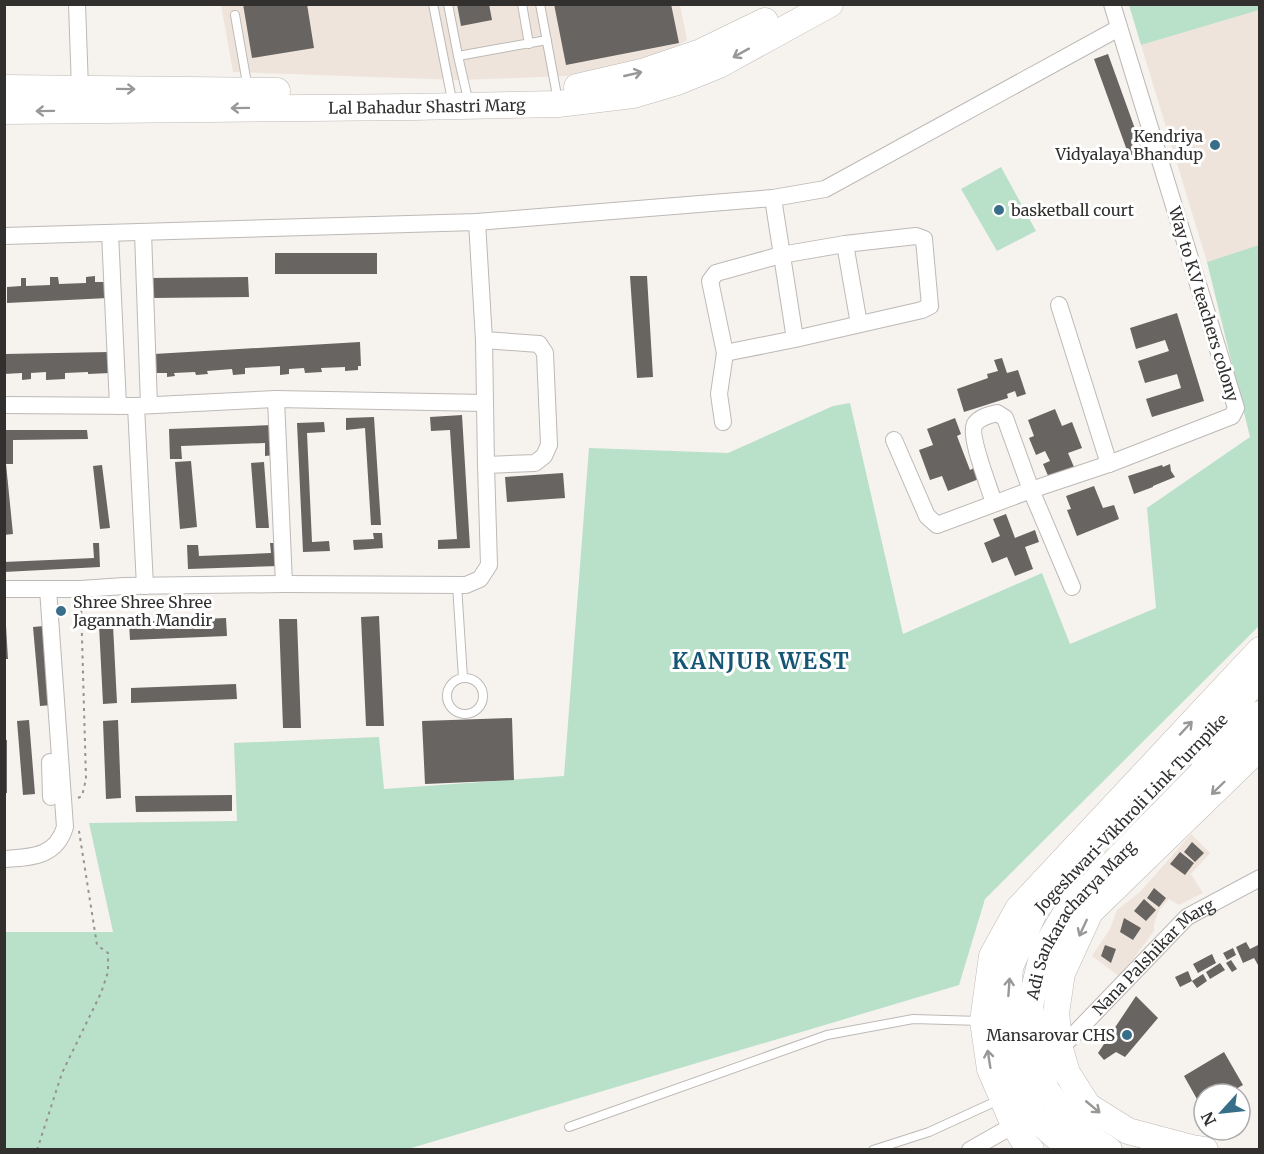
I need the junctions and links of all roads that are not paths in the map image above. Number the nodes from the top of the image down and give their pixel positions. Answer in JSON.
{"nodes":[{"id":1,"x":77,"y":4,"type":"edge"},
{"id":2,"x":433,"y":4,"type":"edge"},
{"id":3,"x":448,"y":4,"type":"edge"},
{"id":4,"x":522,"y":4,"type":"edge"},
{"id":5,"x":540,"y":4,"type":"edge"},
{"id":6,"x":795,"y":4,"type":"edge"},
{"id":7,"x":830,"y":4,"type":"edge"},
{"id":8,"x":1112,"y":4,"type":"edge"},
{"id":9,"x":234,"y":15,"type":"dead end"},
{"id":10,"x":1119,"y":28,"type":"junction"},
{"id":11,"x":547,"y":40,"type":"junction"},
{"id":12,"x":529,"y":44,"type":"junction"},
{"id":13,"x":458,"y":56,"type":"junction"},
{"id":14,"x":4,"y":88,"type":"edge"},
{"id":15,"x":80,"y":89,"type":"junction"},
{"id":16,"x":249,"y":90,"type":"junction"},
{"id":17,"x":459,"y":95,"type":"junction"},
{"id":18,"x":557,"y":98,"type":"junction"},
{"id":19,"x":4,"y":111,"type":"edge"},
{"id":20,"x":773,"y":198,"type":"junction"},
{"id":21,"x":477,"y":222,"type":"junction"},
{"id":22,"x":143,"y":232,"type":"junction"},
{"id":23,"x":111,"y":233,"type":"junction"},
{"id":24,"x":4,"y":236,"type":"edge"},
{"id":25,"x":845,"y":244,"type":"junction"},
{"id":26,"x":782,"y":255,"type":"junction"},
{"id":27,"x":1059,"y":305,"type":"dead end"},
{"id":28,"x":860,"y":324,"type":"junction"},
{"id":29,"x":795,"y":339,"type":"junction"},
{"id":30,"x":484,"y":340,"type":"junction"},
{"id":31,"x":725,"y":353,"type":"junction"},
{"id":32,"x":276,"y":399,"type":"junction"},
{"id":33,"x":485,"y":403,"type":"junction"},
{"id":34,"x":4,"y":405,"type":"edge"},
{"id":35,"x":118,"y":406,"type":"junction"},
{"id":36,"x":142,"y":406,"type":"junction"},
{"id":37,"x":723,"y":422,"type":"dead end"},
{"id":38,"x":894,"y":440,"type":"dead end"},
{"id":39,"x":1109,"y":464,"type":"junction"},
{"id":40,"x":486,"y":465,"type":"junction"},
{"id":41,"x":1031,"y":489,"type":"junction"},
{"id":42,"x":994,"y":503,"type":"junction"},
{"id":43,"x":284,"y":584,"type":"junction"},
{"id":44,"x":457,"y":585,"type":"junction"},
{"id":45,"x":145,"y":586,"type":"junction"},
{"id":46,"x":1072,"y":587,"type":"dead end"},
{"id":47,"x":4,"y":589,"type":"edge"},
{"id":48,"x":48,"y":589,"type":"junction"},
{"id":49,"x":1260,"y":650,"type":"edge"},
{"id":50,"x":463,"y":678,"type":"junction"},
{"id":51,"x":1260,"y":678,"type":"edge"},
{"id":52,"x":1260,"y":714,"type":"edge"},
{"id":53,"x":1260,"y":747,"type":"edge"},
{"id":54,"x":4,"y":859,"type":"edge"},
{"id":55,"x":1260,"y":878,"type":"edge"},
{"id":56,"x":983,"y":1021,"type":"junction"},
{"id":57,"x":1060,"y":1049,"type":"junction"},
{"id":58,"x":1003,"y":1098,"type":"junction"},
{"id":59,"x":569,"y":1127,"type":"dead end"},
{"id":60,"x":1023,"y":1142,"type":"edge"},
{"id":61,"x":873,"y":1149,"type":"edge"},
{"id":62,"x":970,"y":1149,"type":"edge"},
{"id":63,"x":1071,"y":1149,"type":"edge"},
{"id":64,"x":1109,"y":1149,"type":"edge"},
{"id":65,"x":1205,"y":1149,"type":"edge"}],
"edges":[{"from":1,"to":15,"type":"street"},
{"from":2,"to":17,"type":"lane"},
{"from":3,"to":13,"type":"lane"},
{"from":4,"to":12,"type":"lane"},
{"from":5,"to":11,"type":"lane"},
{"from":18,"to":6,"type":"main road","name":"Lal Bahadur Shastri Marg","one_way":true},
{"from":7,"to":18,"type":"main road","name":"Lal Bahadur Shastri Marg","one_way":true},
{"from":8,"to":10,"type":"street","name":"Way to K.V teachers colony"},
{"from":9,"to":16,"type":"lane"},
{"from":10,"to":20,"type":"street"},
{"from":10,"to":39,"type":"street","name":"Way to K.V teachers colony"},
{"from":11,"to":12,"type":"lane"},
{"from":11,"to":18,"type":"lane"},
{"from":12,"to":13,"type":"lane"},
{"from":13,"to":17,"type":"lane"},
{"from":14,"to":15,"type":"main road","name":"Lal Bahadur Shastri Marg"},
{"from":15,"to":16,"type":"main road","name":"Lal Bahadur Shastri Marg","one_way":true},
{"from":16,"to":17,"type":"main road","name":"Lal Bahadur Shastri Marg"},
{"from":17,"to":18,"type":"main road","name":"Lal Bahadur Shastri Marg"},
{"from":18,"to":19,"type":"main road","name":"Lal Bahadur Shastri Marg","one_way":true},
{"from":20,"to":21,"type":"street"},
{"from":20,"to":26,"type":"street"},
{"from":21,"to":22,"type":"street"},
{"from":21,"to":30,"type":"street"},
{"from":22,"to":23,"type":"street"},
{"from":22,"to":36,"type":"street"},
{"from":23,"to":24,"type":"street"},
{"from":23,"to":35,"type":"street"},
{"from":25,"to":26,"type":"street"},
{"from":25,"to":28,"type":"street"},
{"from":25,"to":28,"type":"street"},
{"from":26,"to":29,"type":"street"},
{"from":26,"to":31,"type":"street"},
{"from":27,"to":39,"type":"street"},
{"from":28,"to":29,"type":"street"},
{"from":29,"to":31,"type":"street"},
{"from":30,"to":33,"type":"street"},
{"from":30,"to":40,"type":"street"},
{"from":31,"to":37,"type":"street"},
{"from":32,"to":33,"type":"street"},
{"from":32,"to":36,"type":"street"},
{"from":32,"to":43,"type":"street"},
{"from":33,"to":40,"type":"street"},
{"from":34,"to":35,"type":"street"},
{"from":35,"to":36,"type":"street"},
{"from":36,"to":45,"type":"street"},
{"from":38,"to":42,"type":"street","name":"Way to K.V teachers colony"},
{"from":39,"to":41,"type":"street","name":"Way to K.V teachers colony"},
{"from":40,"to":44,"type":"street"},
{"from":41,"to":42,"type":"street","name":"Way to K.V teachers colony"},
{"from":41,"to":42,"type":"street"},
{"from":41,"to":46,"type":"street"},
{"from":43,"to":44,"type":"street"},
{"from":43,"to":45,"type":"street"},
{"from":44,"to":50,"type":"lane"},
{"from":45,"to":48,"type":"street"},
{"from":47,"to":48,"type":"street"},
{"from":48,"to":54,"type":"street"},
{"from":56,"to":49,"type":"main road","one_way":true},
{"from":50,"to":50,"type":"lane"},
{"from":63,"to":51,"type":"main road","name":"Jogeshwari-Vikhroli Link Turnpike","one_way":true},
{"from":52,"to":64,"type":"main road","name":"Adi Sankaracharya Marg"},
{"from":53,"to":57,"type":"main road","one_way":true},
{"from":55,"to":57,"type":"street","name":"Nana Palshikar Marg"},
{"from":58,"to":56,"type":"main road","one_way":true},
{"from":56,"to":59,"type":"lane"},
{"from":57,"to":65,"type":"main road","one_way":true},
{"from":58,"to":60,"type":"main road"},
{"from":58,"to":61,"type":"lane"},
{"from":60,"to":62,"type":"street"}]}
